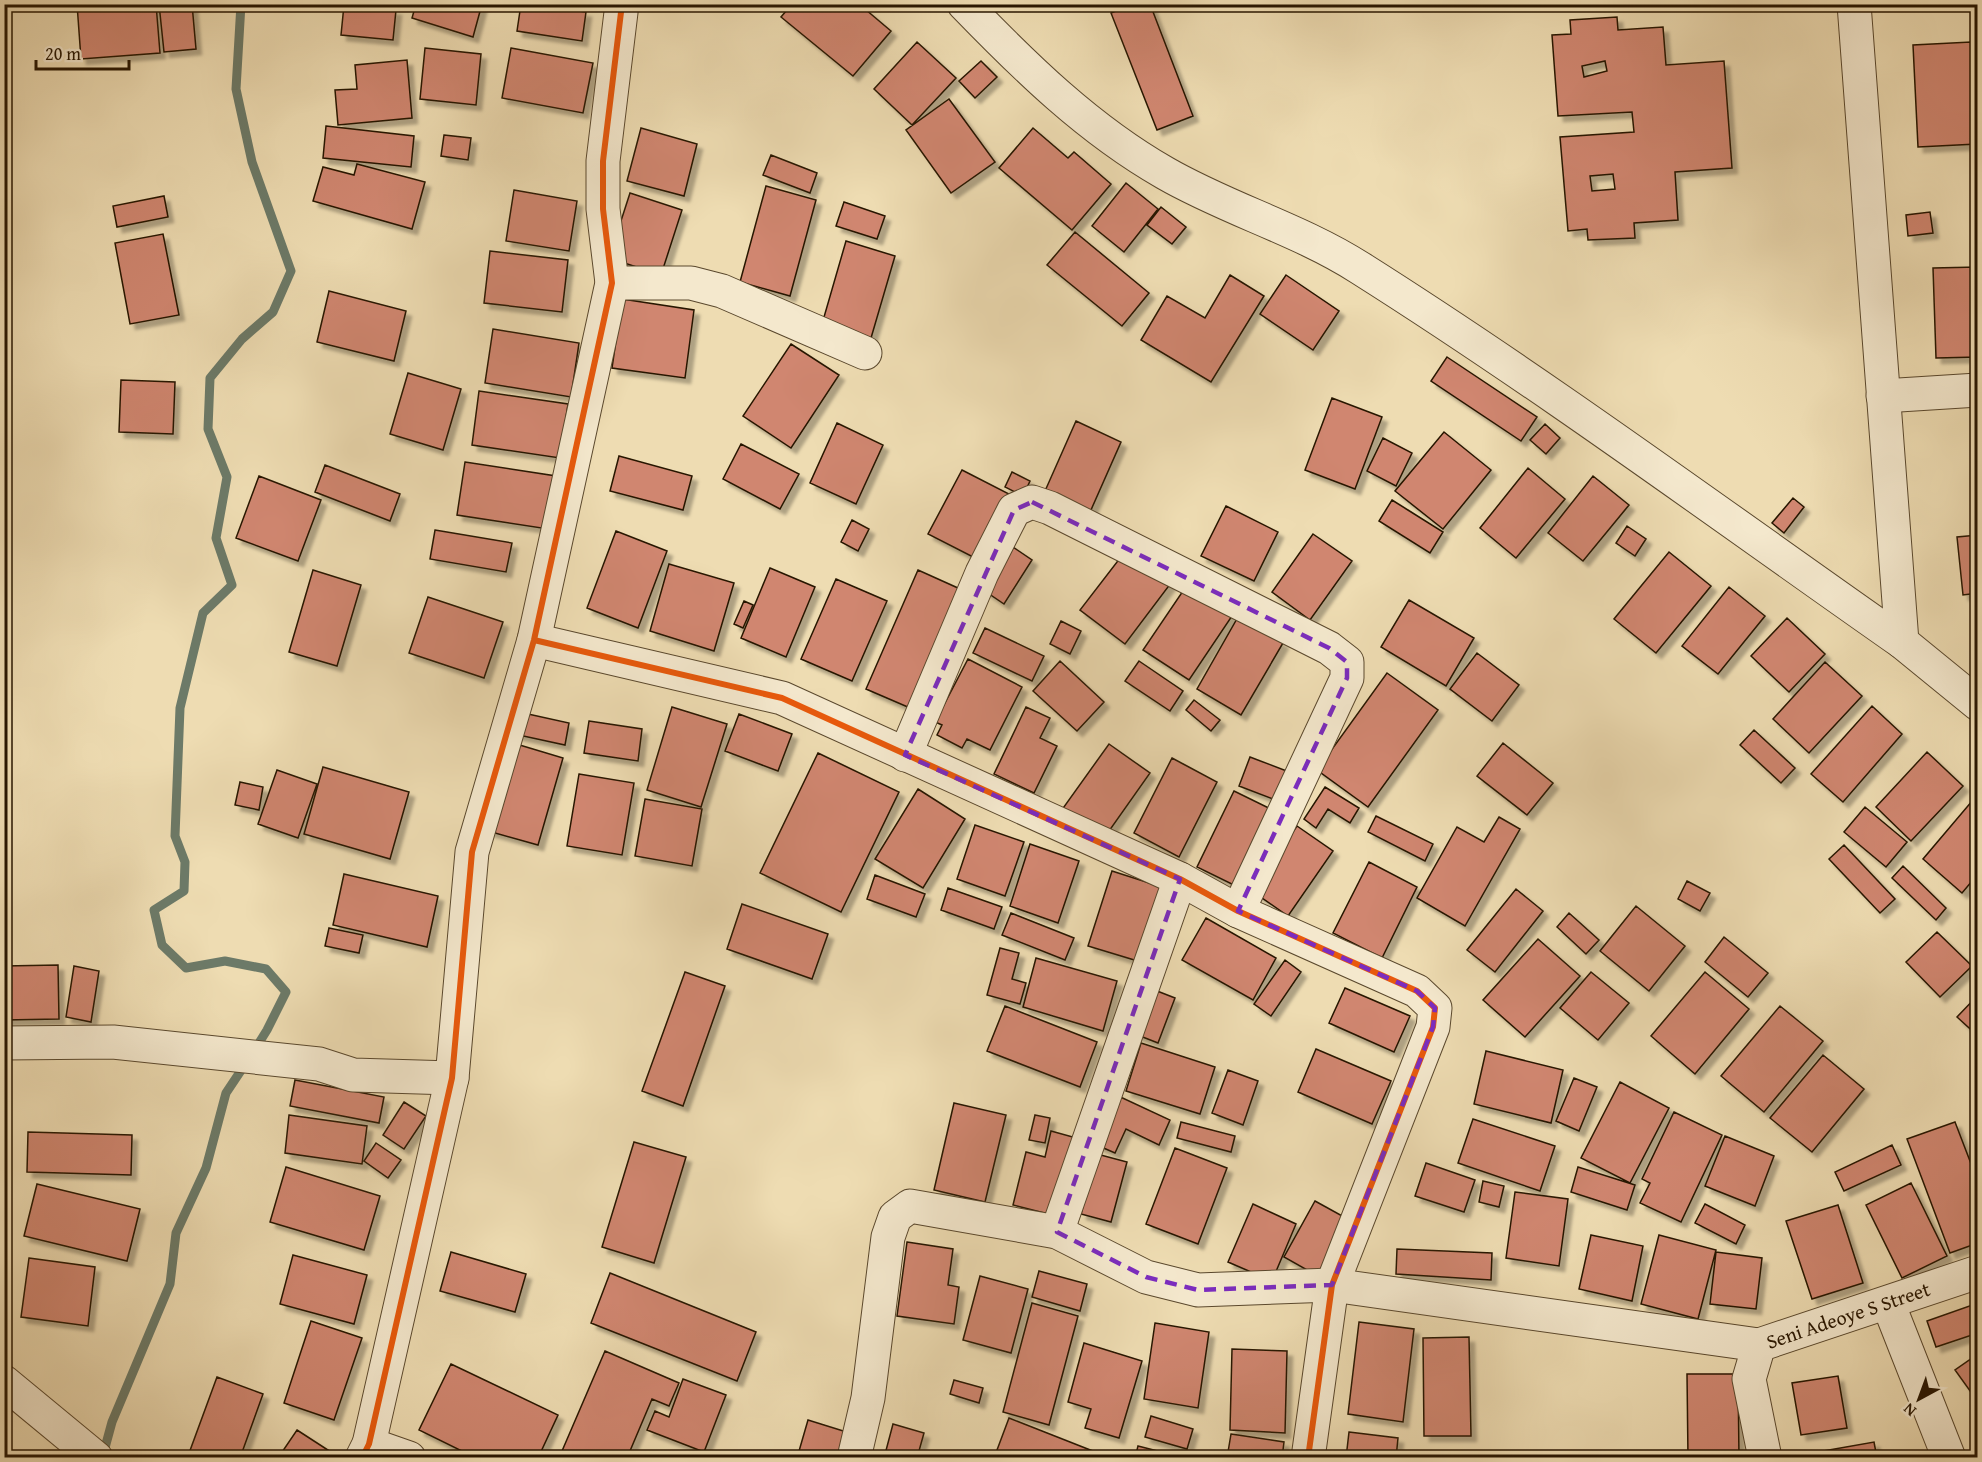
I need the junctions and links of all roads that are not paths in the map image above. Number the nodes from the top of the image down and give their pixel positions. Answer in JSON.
{"nodes":[{"id":1,"x":622,"y":4,"type":"edge"},
{"id":2,"x":964,"y":4,"type":"edge"},
{"id":3,"x":1854,"y":4,"type":"edge"},
{"id":4,"x":612,"y":284,"type":"junction"},
{"id":5,"x":865,"y":353,"type":"dead end"},
{"id":6,"x":1977,"y":390,"type":"edge"},
{"id":7,"x":1883,"y":396,"type":"junction"},
{"id":8,"x":534,"y":640,"type":"junction"},
{"id":9,"x":1902,"y":642,"type":"junction"},
{"id":10,"x":1977,"y":704,"type":"edge"},
{"id":11,"x":904,"y":755,"type":"junction"},
{"id":12,"x":1180,"y":879,"type":"junction"},
{"id":13,"x":1238,"y":911,"type":"junction"},
{"id":14,"x":4,"y":1043,"type":"edge"},
{"id":15,"x":452,"y":1078,"type":"junction"},
{"id":16,"x":1057,"y":1232,"type":"junction"},
{"id":17,"x":1977,"y":1272,"type":"edge"},
{"id":18,"x":1332,"y":1285,"type":"junction"},
{"id":19,"x":1888,"y":1303,"type":"junction"},
{"id":20,"x":1759,"y":1345,"type":"junction"},
{"id":21,"x":4,"y":1382,"type":"edge"},
{"id":22,"x":365,"y":1451,"type":"edge"},
{"id":23,"x":96,"y":1458,"type":"edge"},
{"id":24,"x":409,"y":1458,"type":"edge"},
{"id":25,"x":854,"y":1458,"type":"edge"},
{"id":26,"x":1308,"y":1458,"type":"edge"},
{"id":27,"x":1765,"y":1458,"type":"edge"},
{"id":28,"x":1949,"y":1458,"type":"edge"}],
"edges":[{"from":1,"to":4,"type":"street"},
{"from":2,"to":9,"type":"street"},
{"from":3,"to":7,"type":"street"},
{"from":4,"to":5,"type":"street"},
{"from":4,"to":8,"type":"street"},
{"from":6,"to":7,"type":"street"},
{"from":7,"to":9,"type":"street"},
{"from":8,"to":11,"type":"street"},
{"from":8,"to":15,"type":"street"},
{"from":9,"to":10,"type":"street"},
{"from":11,"to":12,"type":"street"},
{"from":11,"to":13,"type":"street"},
{"from":12,"to":13,"type":"street"},
{"from":12,"to":16,"type":"street"},
{"from":13,"to":18,"type":"street"},
{"from":14,"to":15,"type":"street"},
{"from":15,"to":22,"type":"street"},
{"from":16,"to":18,"type":"street"},
{"from":16,"to":25,"type":"street"},
{"from":17,"to":19,"type":"street","name":"Seni Adeoye S Street"},
{"from":18,"to":20,"type":"street"},
{"from":18,"to":26,"type":"street"},
{"from":19,"to":20,"type":"street","name":"Seni Adeoye S Street"},
{"from":19,"to":28,"type":"street"},
{"from":20,"to":27,"type":"street","name":"Seni Adeoye S Street"},
{"from":21,"to":23,"type":"street"},
{"from":22,"to":24,"type":"street"}]}
